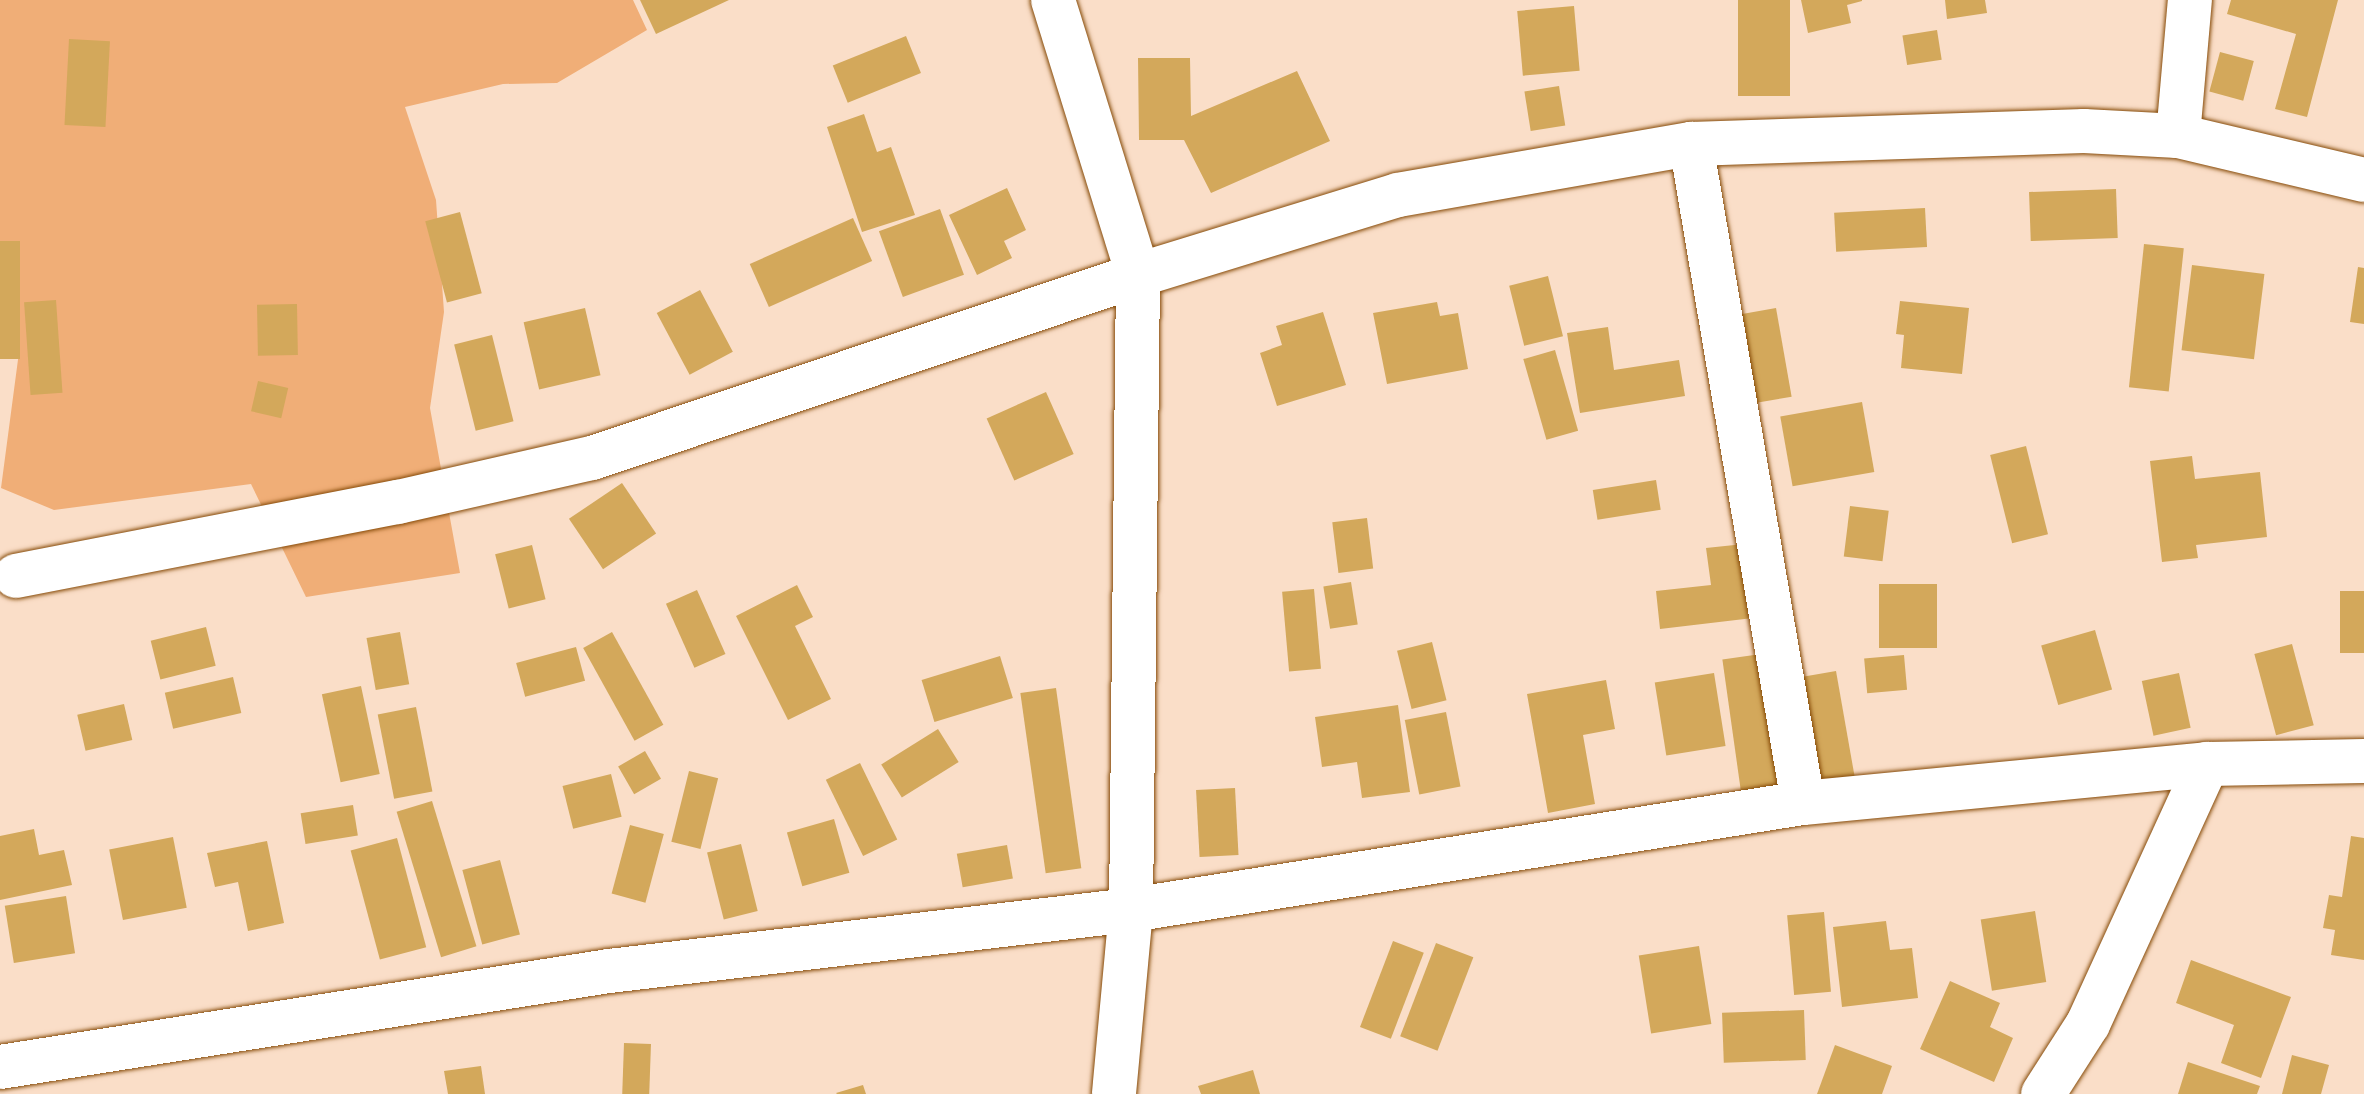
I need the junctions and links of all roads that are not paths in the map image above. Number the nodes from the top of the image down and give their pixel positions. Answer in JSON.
{"nodes":[{"id":1,"x":1053,"y":0,"type":"edge"},
{"id":2,"x":2190,"y":0,"type":"edge"},
{"id":3,"x":2178,"y":136,"type":"junction"},
{"id":4,"x":1691,"y":144,"type":"junction"},
{"id":5,"x":2364,"y":180,"type":"edge"},
{"id":6,"x":1138,"y":275,"type":"junction"},
{"id":7,"x":16,"y":576,"type":"dead end"},
{"id":8,"x":2364,"y":761,"type":"edge"},
{"id":9,"x":2207,"y":764,"type":"junction"},
{"id":10,"x":1803,"y":803,"type":"junction"},
{"id":11,"x":1131,"y":910,"type":"junction"},
{"id":12,"x":0,"y":1067,"type":"edge"},
{"id":13,"x":1114,"y":1094,"type":"edge"},
{"id":14,"x":2043,"y":1094,"type":"edge"}],
"edges":[{"from":1,"to":6,"type":"street"},
{"from":2,"to":3,"type":"street"},
{"from":3,"to":4,"type":"street"},
{"from":3,"to":5,"type":"street"},
{"from":4,"to":6,"type":"street"},
{"from":4,"to":10,"type":"street"},
{"from":6,"to":7,"type":"street"},
{"from":6,"to":11,"type":"street"},
{"from":8,"to":9,"type":"street"},
{"from":9,"to":10,"type":"street"},
{"from":9,"to":14,"type":"street"},
{"from":10,"to":11,"type":"street"},
{"from":11,"to":12,"type":"street"},
{"from":11,"to":13,"type":"street"}]}
